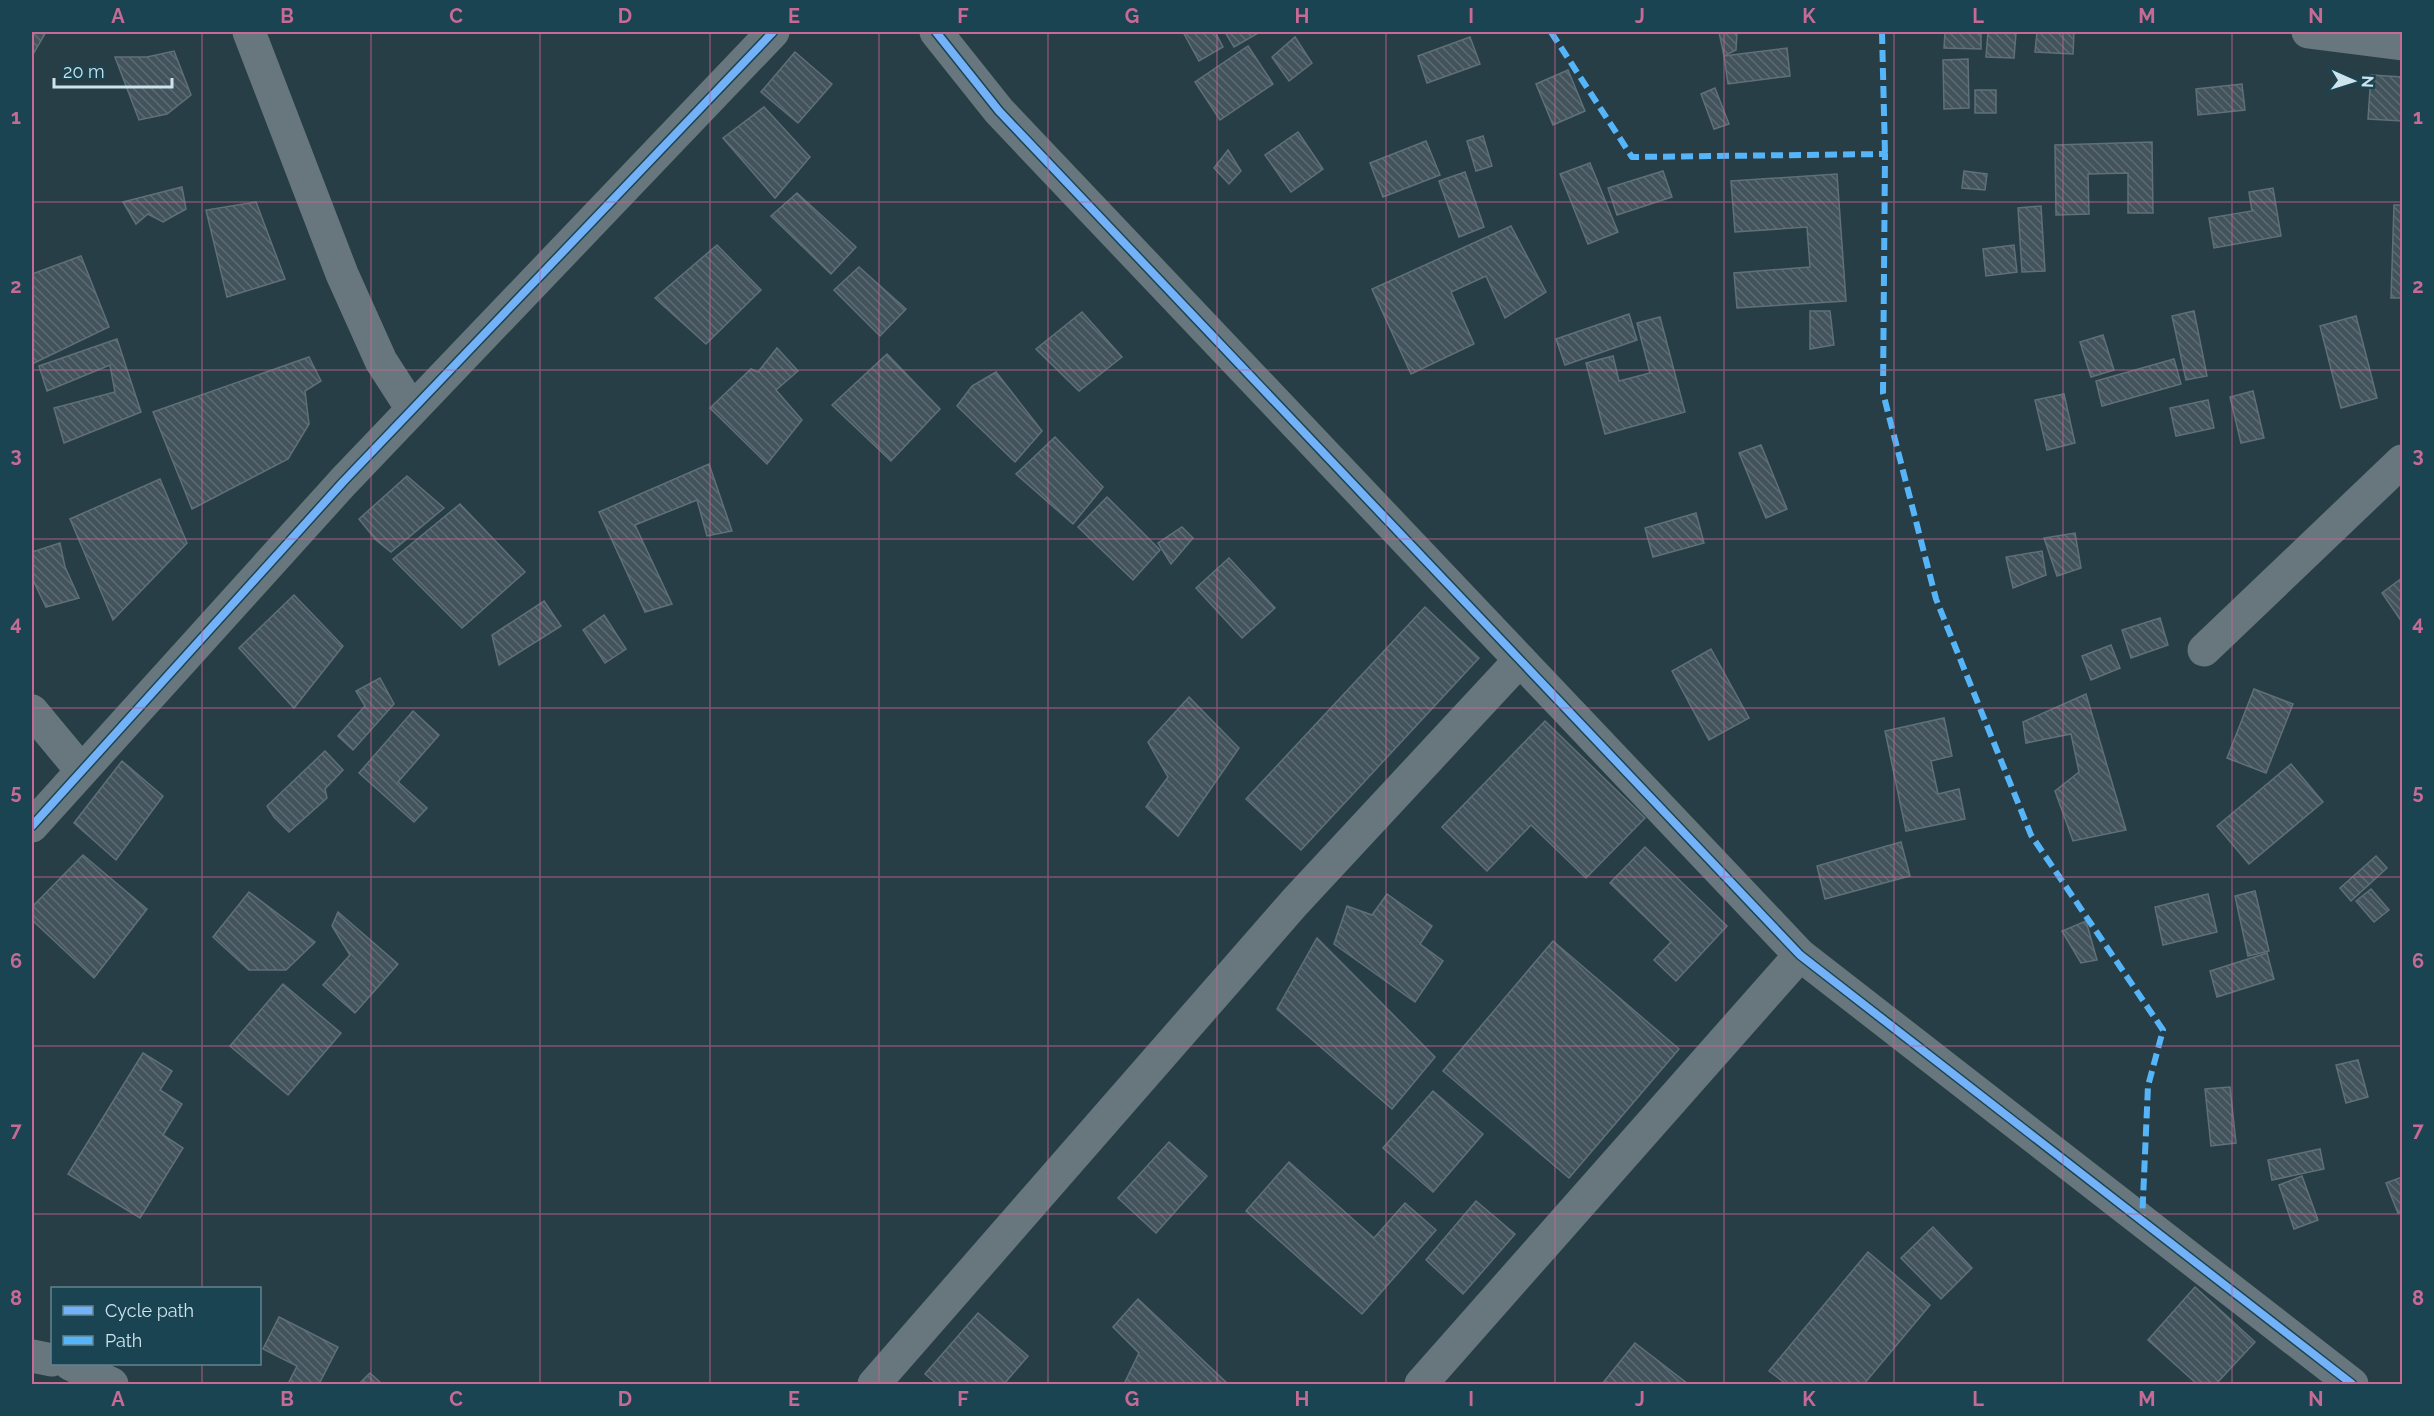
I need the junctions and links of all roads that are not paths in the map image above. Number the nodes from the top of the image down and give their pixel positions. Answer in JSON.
{"nodes":[{"id":1,"x":249,"y":32,"type":"edge"},
{"id":2,"x":772,"y":32,"type":"edge"},
{"id":3,"x":936,"y":32,"type":"edge"},
{"id":4,"x":2308,"y":32,"type":"edge"},
{"id":5,"x":2403,"y":44,"type":"edge"},
{"id":6,"x":412,"y":409,"type":"junction"},
{"id":7,"x":2403,"y":461,"type":"edge"},
{"id":8,"x":2204,"y":650,"type":"dead end"},
{"id":9,"x":1520,"y":660,"type":"junction"},
{"id":10,"x":32,"y":711,"type":"edge"},
{"id":11,"x":81,"y":770,"type":"junction"},
{"id":12,"x":32,"y":826,"type":"edge"},
{"id":13,"x":1800,"y":955,"type":"junction"},
{"id":14,"x":32,"y":1356,"type":"edge"},
{"id":15,"x":51,"y":1360,"type":"edge"},
{"id":16,"x":72,"y":1365,"type":"edge"},
{"id":17,"x":112,"y":1384,"type":"edge"},
{"id":18,"x":873,"y":1384,"type":"edge"},
{"id":19,"x":1421,"y":1384,"type":"edge"},
{"id":20,"x":2352,"y":1384,"type":"edge"}],
"edges":[{"from":1,"to":6,"type":"street"},
{"from":2,"to":6,"type":"street"},
{"from":3,"to":9,"type":"street"},
{"from":4,"to":5,"type":"street"},
{"from":6,"to":11,"type":"street"},
{"from":7,"to":8,"type":"street"},
{"from":9,"to":13,"type":"street"},
{"from":9,"to":18,"type":"street"},
{"from":10,"to":11,"type":"street"},
{"from":11,"to":12,"type":"street"},
{"from":13,"to":19,"type":"street"},
{"from":13,"to":20,"type":"street"},
{"from":14,"to":15,"type":"street"},
{"from":16,"to":17,"type":"street"}]}
